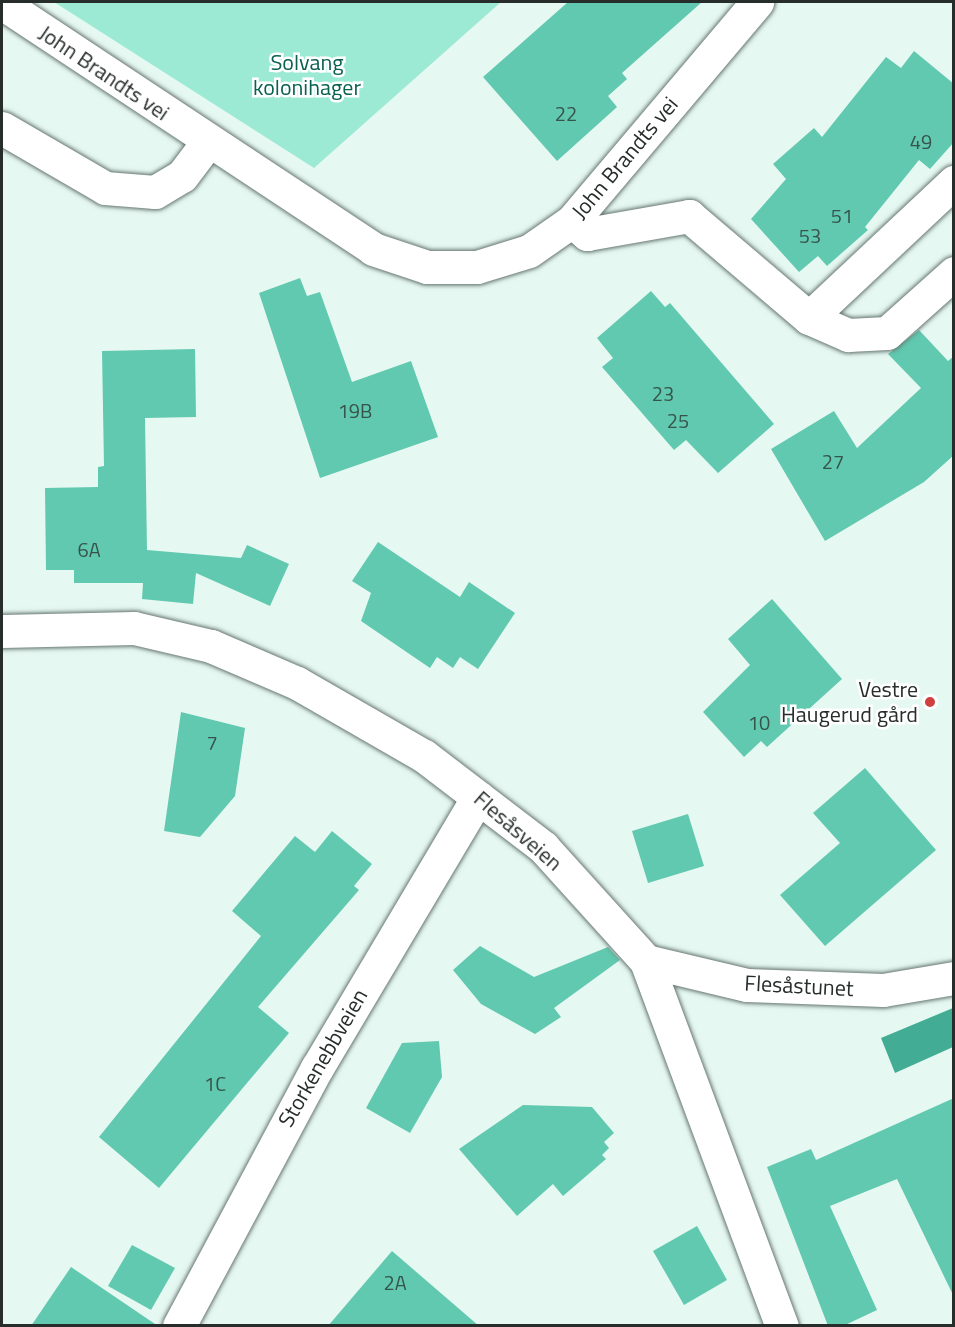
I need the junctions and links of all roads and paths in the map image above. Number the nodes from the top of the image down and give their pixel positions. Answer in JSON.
{"nodes":[{"id":1,"x":757,"y":2,"type":"edge"},
{"id":2,"x":2,"y":3,"type":"edge"},
{"id":3,"x":2,"y":128,"type":"edge"},
{"id":4,"x":207,"y":143,"type":"junction"},
{"id":5,"x":954,"y":182,"type":"edge"},
{"id":6,"x":572,"y":221,"type":"junction"},
{"id":7,"x":954,"y":273,"type":"edge"},
{"id":8,"x":809,"y":318,"type":"junction"},
{"id":9,"x":2,"y":631,"type":"edge"},
{"id":10,"x":478,"y":796,"type":"junction"},
{"id":11,"x":646,"y":961,"type":"junction"},
{"id":12,"x":954,"y":978,"type":"edge"},
{"id":13,"x":179,"y":1326,"type":"edge"},
{"id":14,"x":782,"y":1326,"type":"edge"}],
"edges":[{"from":1,"to":6,"type":"street","name":"John Brandts vei"},
{"from":2,"to":4,"type":"street","name":"John Brandts vei"},
{"from":3,"to":4,"type":"street"},
{"from":4,"to":6,"type":"street","name":"John Brandts vei"},
{"from":5,"to":8,"type":"street"},
{"from":6,"to":8,"type":"street"},
{"from":7,"to":8,"type":"street"},
{"from":9,"to":10,"type":"street","name":"Flesåsveien"},
{"from":10,"to":11,"type":"street","name":"Flesåsveien"},
{"from":10,"to":13,"type":"street","name":"Storkenebbveien"},
{"from":11,"to":12,"type":"street","name":"Flesåstunet"},
{"from":11,"to":14,"type":"street","name":"Flesåsveien"}]}
